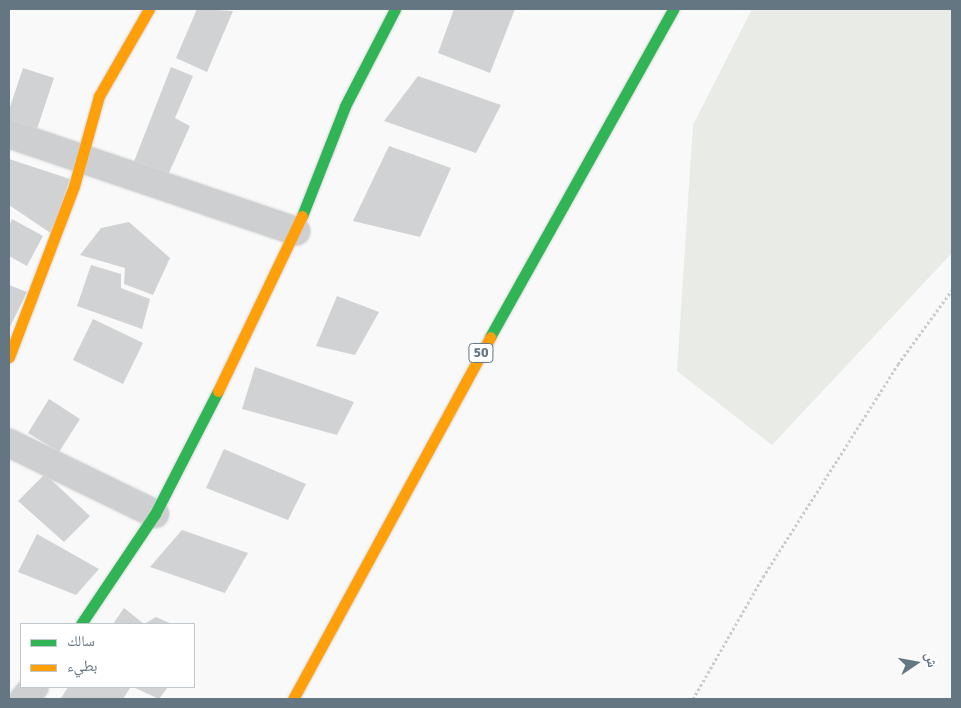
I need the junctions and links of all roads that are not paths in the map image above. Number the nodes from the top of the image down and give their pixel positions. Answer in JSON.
{"nodes":[{"id":1,"x":149,"y":9,"type":"edge"},
{"id":2,"x":395,"y":9,"type":"edge"},
{"id":3,"x":673,"y":9,"type":"edge"},
{"id":4,"x":9,"y":134,"type":"edge"},
{"id":5,"x":84,"y":157,"type":"junction"},
{"id":6,"x":296,"y":231,"type":"junction"},
{"id":7,"x":9,"y":357,"type":"edge"},
{"id":8,"x":9,"y":443,"type":"edge"},
{"id":9,"x":154,"y":514,"type":"junction"},
{"id":10,"x":82,"y":623,"type":"edge"},
{"id":11,"x":33,"y":688,"type":"edge"},
{"id":12,"x":24,"y":699,"type":"edge"},
{"id":13,"x":293,"y":699,"type":"edge"}],
"edges":[{"from":1,"to":5,"type":"street"},
{"from":2,"to":6,"type":"street"},
{"from":3,"to":13,"type":"street","number":"50"},
{"from":4,"to":5,"type":"street"},
{"from":5,"to":6,"type":"street"},
{"from":5,"to":7,"type":"street"},
{"from":6,"to":9,"type":"street"},
{"from":8,"to":9,"type":"street"},
{"from":9,"to":10,"type":"street"},
{"from":11,"to":12,"type":"street"}]}
